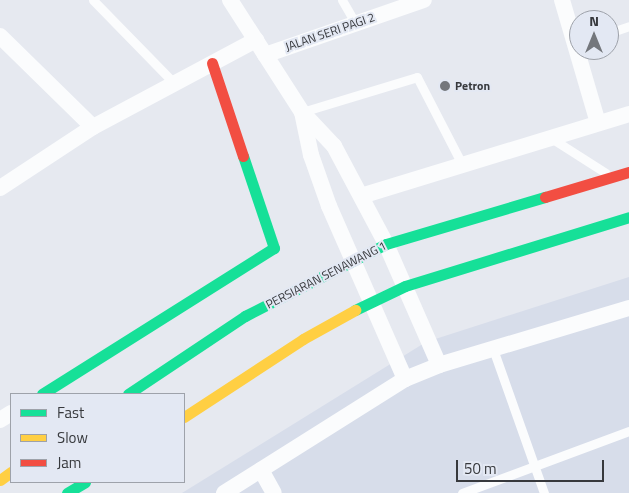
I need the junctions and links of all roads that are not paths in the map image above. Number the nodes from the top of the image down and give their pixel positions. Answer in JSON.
{"nodes":[{"id":1,"x":93,"y":0,"type":"edge"},
{"id":2,"x":230,"y":0,"type":"edge"},
{"id":3,"x":342,"y":0,"type":"edge"},
{"id":4,"x":424,"y":0,"type":"edge"},
{"id":5,"x":562,"y":0,"type":"edge"},
{"id":6,"x":569,"y":20,"type":"edge"},
{"id":7,"x":356,"y":24,"type":"junction"},
{"id":8,"x":0,"y":36,"type":"edge"},
{"id":9,"x":256,"y":40,"type":"junction"},
{"id":10,"x":265,"y":55,"type":"junction"},
{"id":11,"x":582,"y":60,"type":"edge"},
{"id":12,"x":212,"y":63,"type":"junction"},
{"id":13,"x":175,"y":84,"type":"junction"},
{"id":14,"x":302,"y":112,"type":"junction"},
{"id":15,"x":629,"y":114,"type":"edge"},
{"id":16,"x":598,"y":123,"type":"junction"},
{"id":17,"x":93,"y":127,"type":"junction"},
{"id":18,"x":551,"y":138,"type":"junction"},
{"id":19,"x":463,"y":166,"type":"junction"},
{"id":20,"x":629,"y":172,"type":"edge"},
{"id":21,"x":613,"y":177,"type":"junction"},
{"id":22,"x":0,"y":188,"type":"edge"},
{"id":23,"x":361,"y":196,"type":"junction"},
{"id":24,"x":629,"y":217,"type":"edge"},
{"id":25,"x":386,"y":244,"type":"junction"},
{"id":26,"x":352,"y":260,"type":"junction"},
{"id":27,"x":405,"y":286,"type":"junction"},
{"id":28,"x":372,"y":301,"type":"junction"},
{"id":29,"x":629,"y":308,"type":"edge"},
{"id":30,"x":493,"y":349,"type":"junction"},
{"id":31,"x":440,"y":365,"type":"junction"},
{"id":32,"x":405,"y":379,"type":"junction"},
{"id":33,"x":44,"y":393,"type":"edge"},
{"id":34,"x":130,"y":393,"type":"edge"},
{"id":35,"x":185,"y":416,"type":"edge"},
{"id":36,"x":629,"y":431,"type":"edge"},
{"id":37,"x":534,"y":466,"type":"junction"},
{"id":38,"x":261,"y":470,"type":"junction"},
{"id":39,"x":83,"y":483,"type":"edge"},
{"id":40,"x":68,"y":493,"type":"edge"},
{"id":41,"x":224,"y":493,"type":"edge"},
{"id":42,"x":274,"y":493,"type":"edge"},
{"id":43,"x":462,"y":493,"type":"edge"},
{"id":44,"x":544,"y":493,"type":"edge"}],
"edges":[{"from":1,"to":13,"type":"lane"},
{"from":2,"to":9,"type":"street"},
{"from":3,"to":7,"type":"lane"},
{"from":4,"to":7,"type":"street","name":"JALAN SERI PAGI 2"},
{"from":5,"to":6,"type":"street"},
{"from":7,"to":10,"type":"street","name":"JALAN SERI PAGI 2"},
{"from":8,"to":17,"type":"street"},
{"from":9,"to":10,"type":"street"},
{"from":9,"to":12,"type":"street"},
{"from":10,"to":14,"type":"street"},
{"from":11,"to":16,"type":"street"},
{"from":12,"to":13,"type":"street"},
{"from":12,"to":33,"type":"main road"},
{"from":13,"to":17,"type":"street"},
{"from":14,"to":19,"type":"lane"},
{"from":14,"to":23,"type":"street"},
{"from":14,"to":26,"type":"street"},
{"from":15,"to":16,"type":"street"},
{"from":16,"to":18,"type":"street"},
{"from":17,"to":22,"type":"street"},
{"from":18,"to":19,"type":"street"},
{"from":18,"to":21,"type":"lane"},
{"from":19,"to":23,"type":"street"},
{"from":20,"to":21,"type":"main road","name":"PERSIARAN SENAWANG 1"},
{"from":21,"to":25,"type":"main road","name":"PERSIARAN SENAWANG 1"},
{"from":23,"to":25,"type":"street"},
{"from":24,"to":27,"type":"main road"},
{"from":25,"to":26,"type":"main road","name":"PERSIARAN SENAWANG 1"},
{"from":25,"to":27,"type":"street"},
{"from":26,"to":28,"type":"street"},
{"from":26,"to":34,"type":"main road","name":"PERSIARAN SENAWANG 1"},
{"from":27,"to":28,"type":"main road"},
{"from":27,"to":31,"type":"street"},
{"from":28,"to":32,"type":"street"},
{"from":28,"to":35,"type":"main road"},
{"from":29,"to":30,"type":"street"},
{"from":30,"to":31,"type":"street"},
{"from":30,"to":37,"type":"lane"},
{"from":31,"to":32,"type":"street"},
{"from":32,"to":38,"type":"street"},
{"from":36,"to":37,"type":"lane"},
{"from":37,"to":43,"type":"lane"},
{"from":37,"to":44,"type":"lane"},
{"from":38,"to":41,"type":"street"},
{"from":38,"to":42,"type":"street"},
{"from":39,"to":40,"type":"main road"}]}
